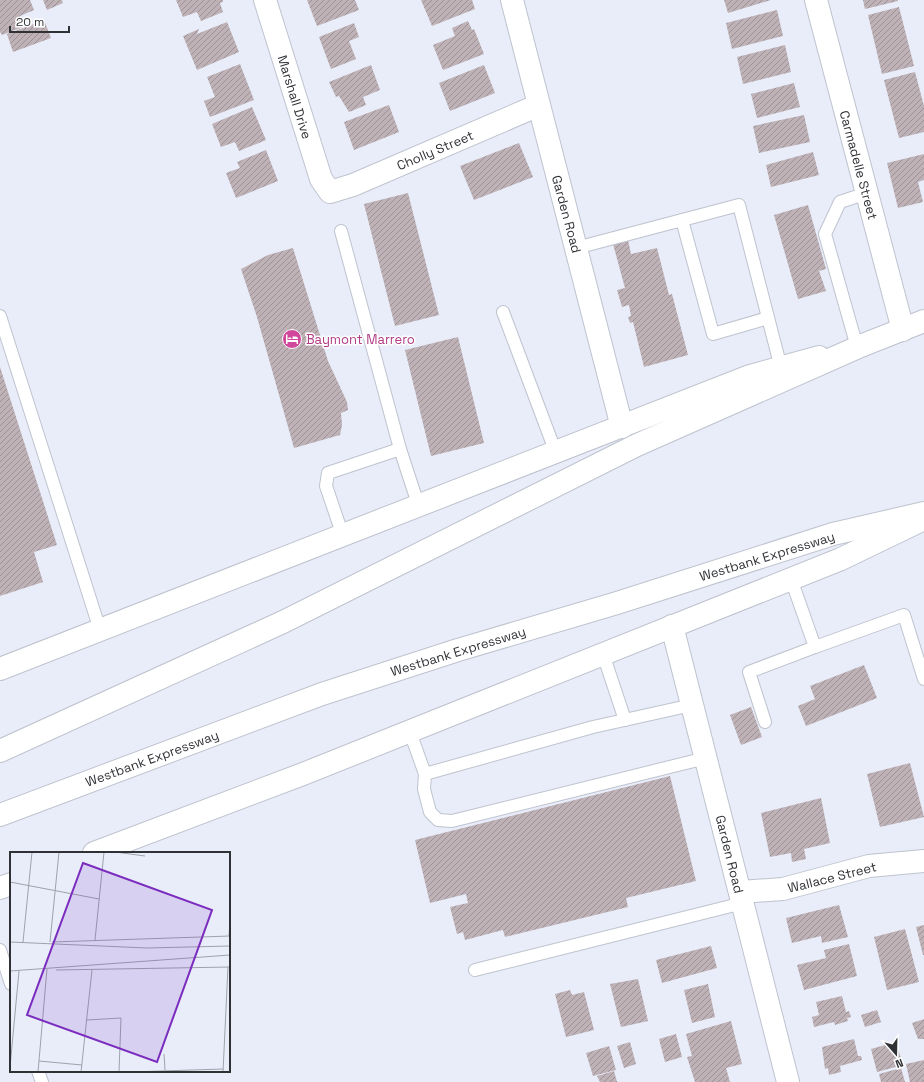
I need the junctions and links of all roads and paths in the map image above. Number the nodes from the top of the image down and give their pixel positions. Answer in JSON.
{"nodes":[{"id":1,"x":266,"y":0,"type":"edge"},
{"id":2,"x":512,"y":0,"type":"edge"},
{"id":3,"x":816,"y":0,"type":"edge"},
{"id":4,"x":539,"y":105,"type":"junction"},
{"id":5,"x":330,"y":192,"type":"joint"},
{"id":6,"x":867,"y":193,"type":"junction"},
{"id":7,"x":682,"y":220,"type":"junction"},
{"id":8,"x":340,"y":231,"type":"dead end"},
{"id":9,"x":576,"y":248,"type":"junction"},
{"id":10,"x":503,"y":312,"type":"dead end"},
{"id":11,"x":0,"y":316,"type":"edge"},
{"id":12,"x":768,"y":318,"type":"junction"},
{"id":13,"x":924,"y":321,"type":"edge"},
{"id":14,"x":902,"y":330,"type":"junction"},
{"id":15,"x":860,"y":346,"type":"junction"},
{"id":16,"x":781,"y":368,"type":"junction"},
{"id":17,"x":622,"y":427,"type":"junction"},
{"id":18,"x":400,"y":449,"type":"junction"},
{"id":19,"x":556,"y":453,"type":"junction"},
{"id":20,"x":419,"y":507,"type":"junction"},
{"id":21,"x":924,"y":513,"type":"edge"},
{"id":22,"x":924,"y":519,"type":"edge"},
{"id":23,"x":343,"y":536,"type":"junction"},
{"id":24,"x":791,"y":580,"type":"junction"},
{"id":25,"x":672,"y":626,"type":"junction"},
{"id":26,"x":100,"y":630,"type":"junction"},
{"id":27,"x":815,"y":647,"type":"junction"},
{"id":28,"x":603,"y":654,"type":"junction"},
{"id":29,"x":0,"y":669,"type":"edge"},
{"id":30,"x":924,"y":679,"type":"edge"},
{"id":31,"x":692,"y":705,"type":"junction"},
{"id":32,"x":625,"y":720,"type":"junction"},
{"id":33,"x":765,"y":722,"type":"dead end"},
{"id":34,"x":410,"y":732,"type":"junction"},
{"id":35,"x":0,"y":751,"type":"edge"},
{"id":36,"x":706,"y":758,"type":"junction"},
{"id":37,"x":425,"y":774,"type":"junction"},
{"id":38,"x":0,"y":815,"type":"edge"},
{"id":39,"x":97,"y":852,"type":"edge"},
{"id":40,"x":924,"y":861,"type":"edge"},
{"id":41,"x":10,"y":884,"type":"edge"},
{"id":42,"x":0,"y":888,"type":"edge"},
{"id":43,"x":741,"y":898,"type":"junction"},
{"id":44,"x":0,"y":950,"type":"edge"},
{"id":45,"x":475,"y":970,"type":"dead end"},
{"id":46,"x":10,"y":981,"type":"edge"},
{"id":47,"x":38,"y":1072,"type":"edge"},
{"id":48,"x":42,"y":1082,"type":"edge"},
{"id":49,"x":788,"y":1082,"type":"edge"}],
"edges":[{"from":1,"to":5,"type":"main road","name":"Marshall Drive"},
{"from":2,"to":4,"type":"main road","name":"Garden Road"},
{"from":3,"to":6,"type":"main road","name":"Carmadelle Street"},
{"from":4,"to":5,"type":"main road","name":"Cholly Street"},
{"from":4,"to":9,"type":"main road","name":"Garden Road"},
{"from":6,"to":14,"type":"main road","name":"Carmadelle Street"},
{"from":6,"to":15,"type":"lane"},
{"from":7,"to":9,"type":"lane"},
{"from":7,"to":12,"type":"lane"},
{"from":7,"to":12,"type":"lane"},
{"from":8,"to":18,"type":"lane"},
{"from":9,"to":17,"type":"main road","name":"Garden Road"},
{"from":10,"to":19,"type":"lane"},
{"from":11,"to":26,"type":"lane"},
{"from":12,"to":16,"type":"lane"},
{"from":13,"to":14,"type":"main road"},
{"from":14,"to":15,"type":"main road"},
{"from":15,"to":16,"type":"main road"},
{"from":15,"to":35,"type":"main road"},
{"from":16,"to":17,"type":"main road"},
{"from":17,"to":19,"type":"main road"},
{"from":18,"to":20,"type":"lane"},
{"from":18,"to":23,"type":"lane"},
{"from":19,"to":20,"type":"main road"},
{"from":20,"to":23,"type":"main road"},
{"from":21,"to":38,"type":"main road","name":"Westbank Expressway"},
{"from":22,"to":24,"type":"main road","name":"Westbank Expressway"},
{"from":23,"to":26,"type":"main road"},
{"from":24,"to":25,"type":"main road","name":"Westbank Expressway"},
{"from":24,"to":27,"type":"lane"},
{"from":25,"to":28,"type":"main road","name":"Westbank Expressway"},
{"from":25,"to":31,"type":"main road","name":"Garden Road"},
{"from":26,"to":29,"type":"main road"},
{"from":27,"to":30,"type":"lane"},
{"from":27,"to":33,"type":"lane"},
{"from":28,"to":32,"type":"lane"},
{"from":28,"to":34,"type":"main road","name":"Westbank Expressway"},
{"from":31,"to":32,"type":"lane"},
{"from":31,"to":36,"type":"main road","name":"Garden Road"},
{"from":32,"to":37,"type":"lane"},
{"from":34,"to":37,"type":"lane"},
{"from":34,"to":39,"type":"main road","name":"Westbank Expressway"},
{"from":36,"to":37,"type":"lane"},
{"from":36,"to":43,"type":"main road","name":"Garden Road"},
{"from":40,"to":43,"type":"main road","name":"Wallace Street"},
{"from":41,"to":42,"type":"main road"},
{"from":43,"to":45,"type":"lane"},
{"from":43,"to":49,"type":"main road","name":"Garden Road"},
{"from":44,"to":46,"type":"lane"},
{"from":47,"to":48,"type":"lane"}]}
